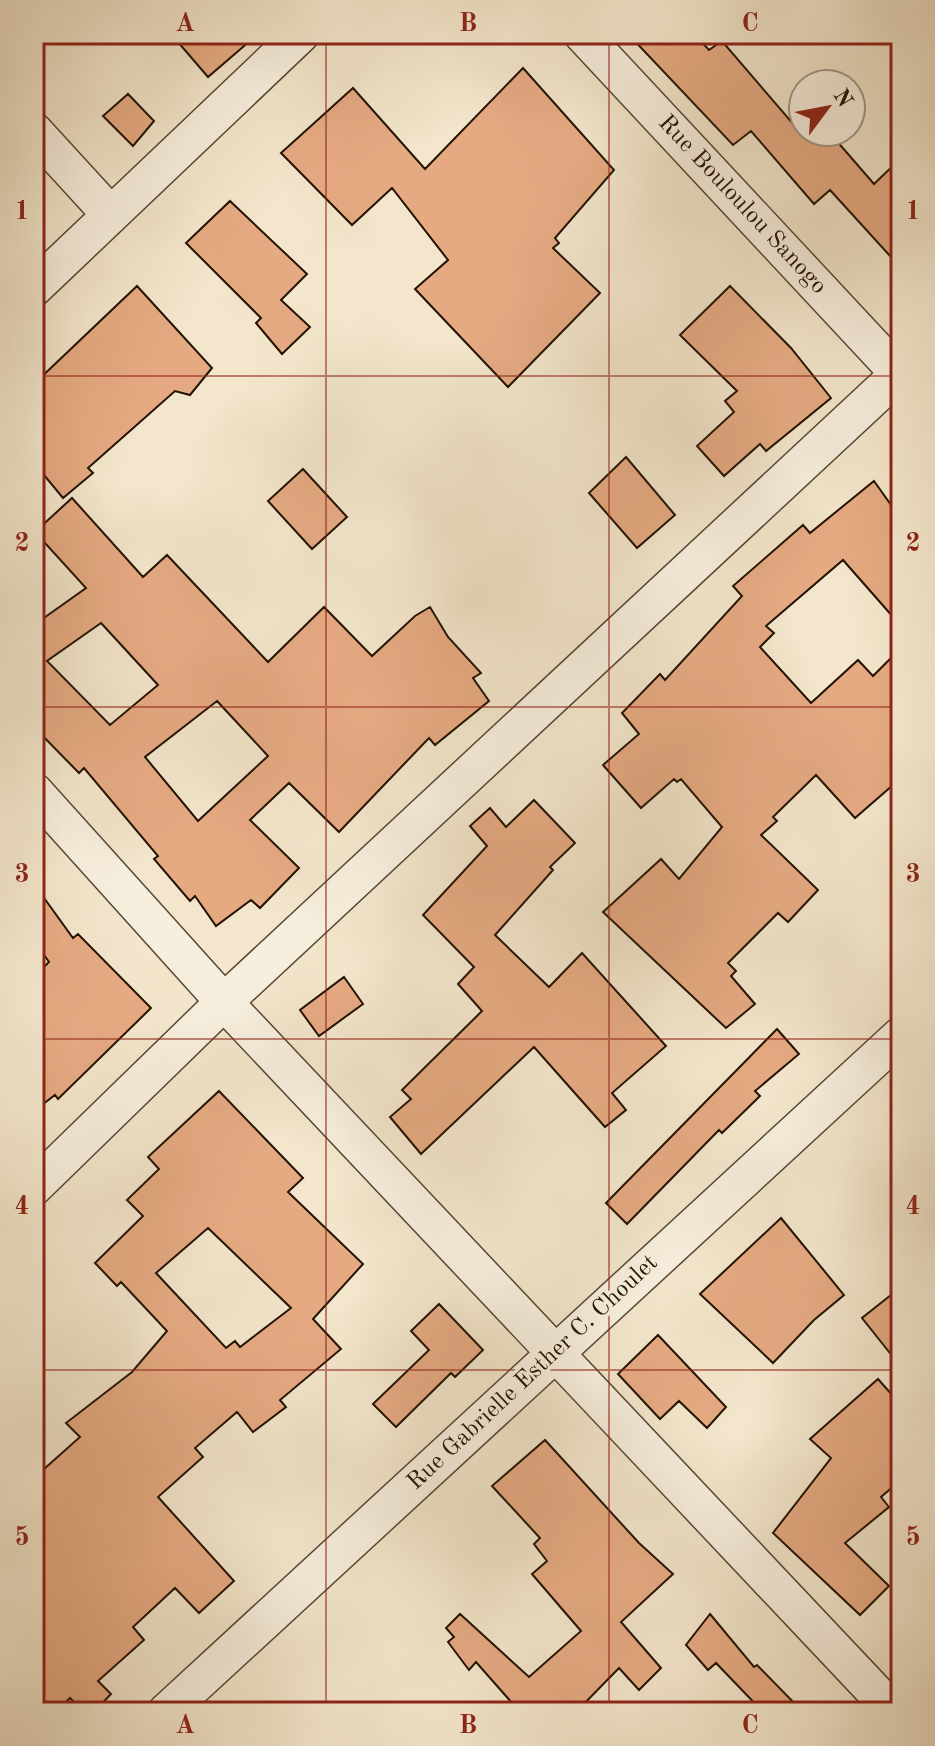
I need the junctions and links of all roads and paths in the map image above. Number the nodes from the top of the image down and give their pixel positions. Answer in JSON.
{"nodes":[{"id":1,"x":301,"y":34,"type":"edge"},
{"id":2,"x":582,"y":34,"type":"edge"},
{"id":3,"x":34,"y":131,"type":"edge"},
{"id":4,"x":110,"y":214,"type":"junction"},
{"id":5,"x":34,"y":288,"type":"edge"},
{"id":6,"x":900,"y":374,"type":"edge"},
{"id":7,"x":34,"y":791,"type":"edge"},
{"id":8,"x":224,"y":1002,"type":"junction"},
{"id":9,"x":901,"y":1035,"type":"edge"},
{"id":10,"x":34,"y":1187,"type":"edge"},
{"id":11,"x":555,"y":1353,"type":"junction"},
{"id":12,"x":884,"y":1698,"type":"edge"},
{"id":13,"x":166,"y":1712,"type":"edge"}],
"edges":[{"from":1,"to":4,"type":"street"},
{"from":2,"to":6,"type":"street","name":"Rue Bouloulou Sanogo"},
{"from":3,"to":4,"type":"street"},
{"from":4,"to":5,"type":"street"},
{"from":6,"to":8,"type":"street"},
{"from":7,"to":8,"type":"street"},
{"from":8,"to":10,"type":"street"},
{"from":8,"to":11,"type":"street"},
{"from":9,"to":11,"type":"street","name":"Rue Gabrielle Esther C. Choulet"},
{"from":11,"to":12,"type":"street"},
{"from":11,"to":13,"type":"street","name":"Rue Gabrielle Esther C. Choulet"}]}
